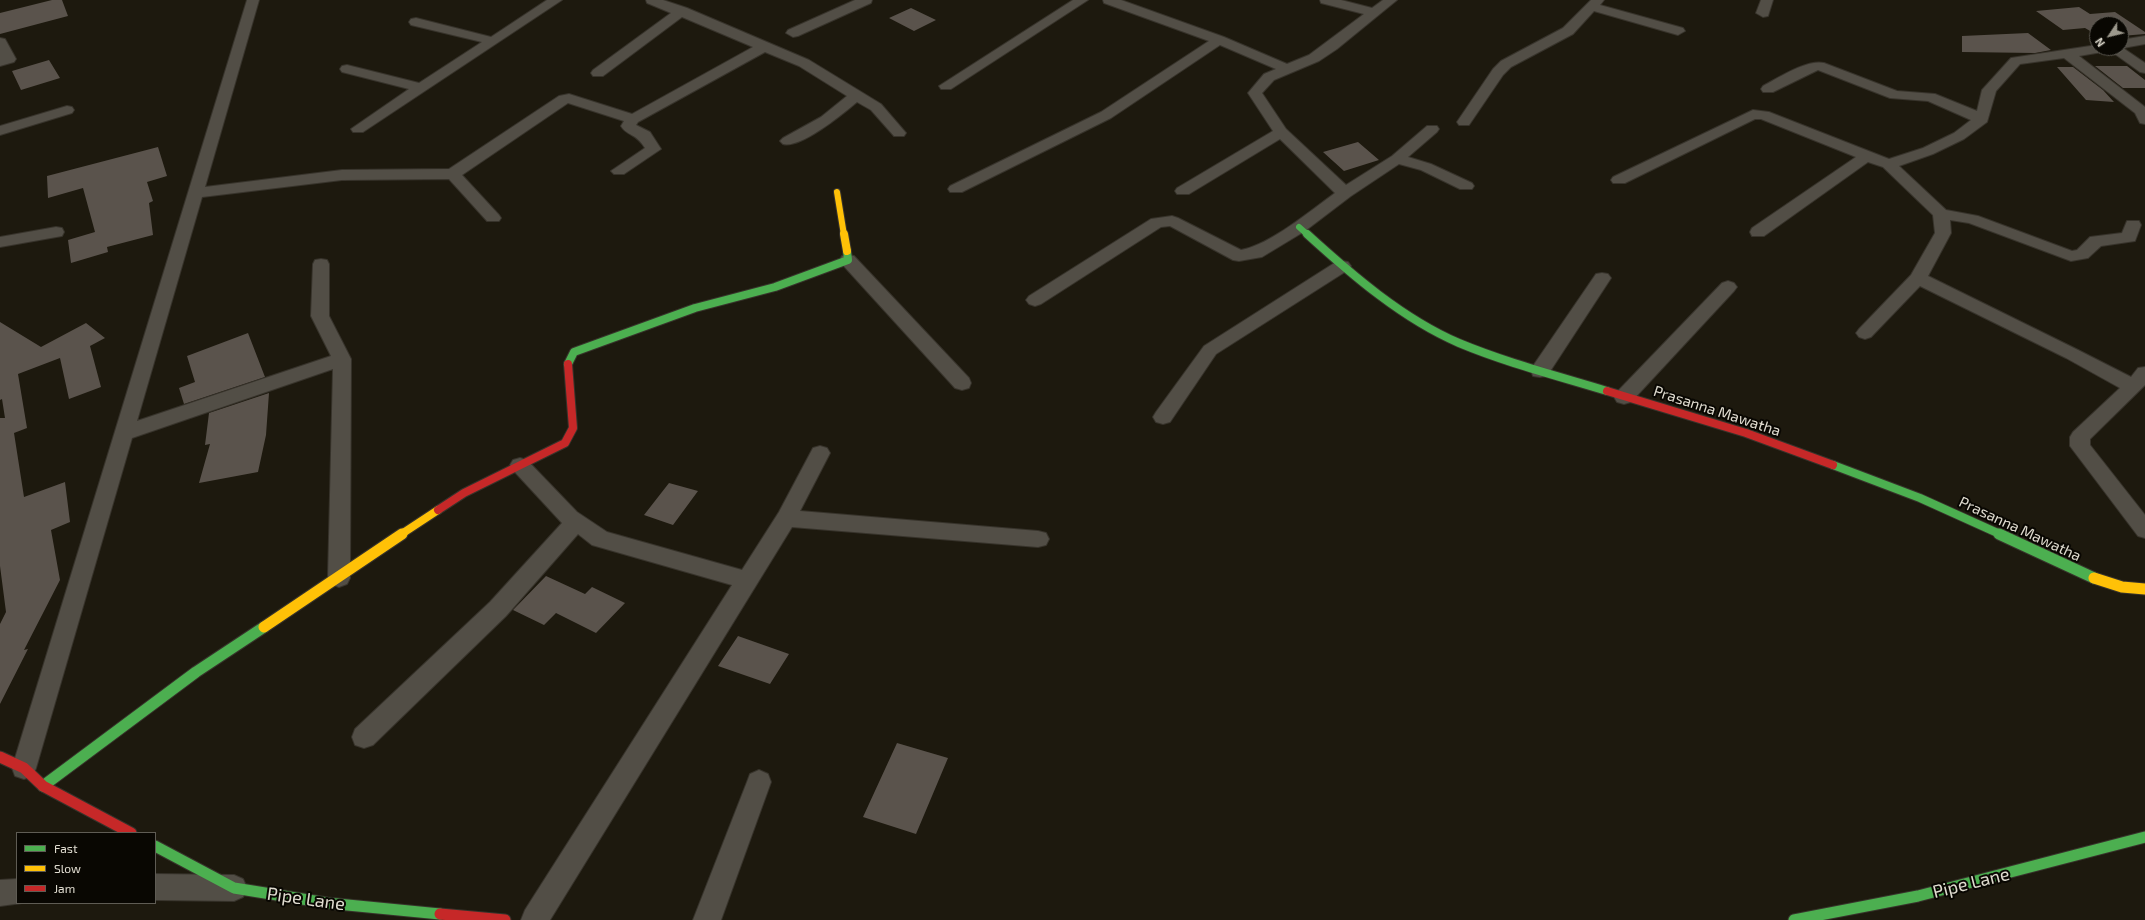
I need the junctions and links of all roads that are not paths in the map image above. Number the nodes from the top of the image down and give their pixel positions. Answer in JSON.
{"nodes":[{"id":1,"x":253,"y":0,"type":"edge"},
{"id":2,"x":556,"y":0,"type":"edge"},
{"id":3,"x":652,"y":0,"type":"edge"},
{"id":4,"x":866,"y":0,"type":"edge"},
{"id":5,"x":1082,"y":0,"type":"edge"},
{"id":6,"x":1109,"y":0,"type":"edge"},
{"id":7,"x":1326,"y":0,"type":"edge"},
{"id":8,"x":1391,"y":0,"type":"edge"},
{"id":9,"x":1767,"y":0,"type":"edge"},
{"id":10,"x":1595,"y":4,"type":"edge"},
{"id":11,"x":682,"y":11,"type":"junction"},
{"id":12,"x":1374,"y":13,"type":"junction"},
{"id":13,"x":1763,"y":13,"type":"dead end"},
{"id":14,"x":416,"y":22,"type":"dead end"},
{"id":15,"x":1678,"y":31,"type":"dead end"},
{"id":16,"x":793,"y":33,"type":"dead end"},
{"id":17,"x":1219,"y":40,"type":"junction"},
{"id":18,"x":2145,"y":40,"type":"edge"},
{"id":19,"x":492,"y":41,"type":"junction"},
{"id":20,"x":0,"y":42,"type":"edge"},
{"id":21,"x":2129,"y":43,"type":"edge"},
{"id":22,"x":765,"y":46,"type":"junction"},
{"id":23,"x":2089,"y":50,"type":"edge"},
{"id":24,"x":2068,"y":54,"type":"junction"},
{"id":25,"x":2126,"y":56,"type":"edge"},
{"id":26,"x":0,"y":62,"type":"edge"},
{"id":27,"x":347,"y":69,"type":"dead end"},
{"id":28,"x":1287,"y":69,"type":"junction"},
{"id":29,"x":2145,"y":69,"type":"edge"},
{"id":30,"x":598,"y":73,"type":"dead end"},
{"id":31,"x":946,"y":86,"type":"dead end"},
{"id":32,"x":421,"y":88,"type":"junction"},
{"id":33,"x":1768,"y":89,"type":"dead end"},
{"id":34,"x":856,"y":96,"type":"junction"},
{"id":35,"x":68,"y":110,"type":"dead end"},
{"id":36,"x":1982,"y":119,"type":"junction"},
{"id":37,"x":633,"y":120,"type":"junction"},
{"id":38,"x":2145,"y":120,"type":"edge"},
{"id":39,"x":1464,"y":122,"type":"dead end"},
{"id":40,"x":358,"y":129,"type":"dead end"},
{"id":41,"x":1432,"y":129,"type":"dead end"},
{"id":42,"x":0,"y":131,"type":"edge"},
{"id":43,"x":1281,"y":132,"type":"junction"},
{"id":44,"x":899,"y":133,"type":"dead end"},
{"id":45,"x":788,"y":141,"type":"dead end"},
{"id":46,"x":1865,"y":157,"type":"junction"},
{"id":47,"x":1397,"y":159,"type":"junction"},
{"id":48,"x":1888,"y":164,"type":"junction"},
{"id":49,"x":620,"y":171,"type":"dead end"},
{"id":50,"x":453,"y":174,"type":"junction"},
{"id":51,"x":1619,"y":180,"type":"dead end"},
{"id":52,"x":1466,"y":186,"type":"dead end"},
{"id":53,"x":956,"y":189,"type":"dead end"},
{"id":54,"x":1183,"y":191,"type":"dead end"},
{"id":55,"x":837,"y":192,"type":"dead end"},
{"id":56,"x":195,"y":193,"type":"junction"},
{"id":57,"x":1345,"y":193,"type":"junction"},
{"id":58,"x":1941,"y":214,"type":"junction"},
{"id":59,"x":494,"y":218,"type":"dead end"},
{"id":60,"x":2133,"y":225,"type":"dead end"},
{"id":61,"x":1299,"y":227,"type":"junction"},
{"id":62,"x":56,"y":232,"type":"dead end"},
{"id":63,"x":1758,"y":232,"type":"dead end"},
{"id":64,"x":0,"y":242,"type":"edge"},
{"id":65,"x":848,"y":260,"type":"junction"},
{"id":66,"x":321,"y":264,"type":"dead end"},
{"id":67,"x":1342,"y":266,"type":"junction"},
{"id":68,"x":1602,"y":278,"type":"dead end"},
{"id":69,"x":1918,"y":278,"type":"junction"},
{"id":70,"x":1728,"y":287,"type":"dead end"},
{"id":71,"x":1035,"y":300,"type":"dead end"},
{"id":72,"x":1865,"y":333,"type":"dead end"},
{"id":73,"x":342,"y":359,"type":"junction"},
{"id":74,"x":1540,"y":371,"type":"junction"},
{"id":75,"x":2139,"y":380,"type":"edge"},
{"id":76,"x":962,"y":383,"type":"dead end"},
{"id":77,"x":1624,"y":397,"type":"junction"},
{"id":78,"x":1163,"y":417,"type":"dead end"},
{"id":79,"x":124,"y":433,"type":"junction"},
{"id":80,"x":820,"y":453,"type":"dead end"},
{"id":81,"x":520,"y":465,"type":"junction"},
{"id":82,"x":786,"y":518,"type":"junction"},
{"id":83,"x":576,"y":522,"type":"junction"},
{"id":84,"x":2145,"y":530,"type":"edge"},
{"id":85,"x":1038,"y":539,"type":"dead end"},
{"id":86,"x":339,"y":578,"type":"junction"},
{"id":87,"x":746,"y":580,"type":"junction"},
{"id":88,"x":2145,"y":589,"type":"edge"},
{"id":89,"x":364,"y":737,"type":"dead end"},
{"id":90,"x":0,"y":757,"type":"edge"},
{"id":91,"x":24,"y":768,"type":"junction"},
{"id":92,"x":759,"y":782,"type":"dead end"},
{"id":93,"x":43,"y":786,"type":"junction"},
{"id":94,"x":129,"y":832,"type":"edge"},
{"id":95,"x":2145,"y":837,"type":"edge"},
{"id":96,"x":156,"y":847,"type":"edge"},
{"id":97,"x":156,"y":887,"type":"edge"},
{"id":98,"x":234,"y":888,"type":"junction"},
{"id":99,"x":16,"y":892,"type":"edge"},
{"id":100,"x":0,"y":893,"type":"edge"},
{"id":101,"x":505,"y":920,"type":"edge"},
{"id":102,"x":535,"y":920,"type":"edge"},
{"id":103,"x":707,"y":920,"type":"edge"},
{"id":104,"x":1794,"y":920,"type":"edge"}],
"edges":[{"from":1,"to":56,"type":"street"},
{"from":2,"to":19,"type":"street"},
{"from":3,"to":11,"type":"street"},
{"from":4,"to":16,"type":"street"},
{"from":5,"to":31,"type":"street"},
{"from":6,"to":17,"type":"street"},
{"from":7,"to":12,"type":"street"},
{"from":8,"to":12,"type":"street"},
{"from":9,"to":13,"type":"street"},
{"from":10,"to":15,"type":"street"},
{"from":10,"to":39,"type":"street"},
{"from":11,"to":22,"type":"street"},
{"from":11,"to":30,"type":"street"},
{"from":12,"to":28,"type":"street"},
{"from":14,"to":19,"type":"street"},
{"from":17,"to":28,"type":"street"},
{"from":17,"to":53,"type":"street"},
{"from":18,"to":21,"type":"street"},
{"from":19,"to":32,"type":"street"},
{"from":20,"to":26,"type":"street"},
{"from":22,"to":34,"type":"street"},
{"from":22,"to":37,"type":"street"},
{"from":23,"to":24,"type":"street"},
{"from":24,"to":36,"type":"street"},
{"from":24,"to":38,"type":"street"},
{"from":25,"to":29,"type":"street"},
{"from":27,"to":32,"type":"street"},
{"from":28,"to":43,"type":"street"},
{"from":32,"to":40,"type":"street"},
{"from":33,"to":36,"type":"street"},
{"from":34,"to":44,"type":"street"},
{"from":34,"to":45,"type":"street"},
{"from":35,"to":42,"type":"street"},
{"from":36,"to":48,"type":"street"},
{"from":37,"to":49,"type":"street"},
{"from":37,"to":50,"type":"street"},
{"from":41,"to":47,"type":"street"},
{"from":43,"to":54,"type":"street"},
{"from":43,"to":57,"type":"street"},
{"from":46,"to":48,"type":"street"},
{"from":46,"to":51,"type":"street"},
{"from":46,"to":63,"type":"street"},
{"from":47,"to":52,"type":"street"},
{"from":47,"to":57,"type":"street"},
{"from":48,"to":58,"type":"street"},
{"from":50,"to":56,"type":"street"},
{"from":50,"to":59,"type":"street"},
{"from":55,"to":65,"type":"street"},
{"from":56,"to":79,"type":"street"},
{"from":57,"to":61,"type":"street"},
{"from":58,"to":60,"type":"street"},
{"from":58,"to":69,"type":"street"},
{"from":61,"to":67,"type":"street","name":"Prasanna Mawatha"},
{"from":61,"to":71,"type":"street"},
{"from":62,"to":64,"type":"street"},
{"from":65,"to":76,"type":"street"},
{"from":65,"to":81,"type":"street"},
{"from":66,"to":73,"type":"street"},
{"from":67,"to":74,"type":"street","name":"Prasanna Mawatha"},
{"from":67,"to":78,"type":"street"},
{"from":68,"to":74,"type":"street"},
{"from":69,"to":72,"type":"street"},
{"from":69,"to":75,"type":"street"},
{"from":70,"to":77,"type":"street"},
{"from":73,"to":79,"type":"street"},
{"from":73,"to":86,"type":"street"},
{"from":74,"to":77,"type":"street","name":"Prasanna Mawatha"},
{"from":75,"to":84,"type":"street"},
{"from":77,"to":88,"type":"street","name":"Prasanna Mawatha"},
{"from":79,"to":91,"type":"street"},
{"from":80,"to":82,"type":"street"},
{"from":81,"to":83,"type":"street"},
{"from":81,"to":86,"type":"street"},
{"from":82,"to":85,"type":"street"},
{"from":82,"to":87,"type":"street"},
{"from":83,"to":87,"type":"street"},
{"from":83,"to":89,"type":"street"},
{"from":86,"to":93,"type":"street"},
{"from":87,"to":102,"type":"street"},
{"from":90,"to":91,"type":"street"},
{"from":91,"to":93,"type":"street"},
{"from":92,"to":103,"type":"street"},
{"from":93,"to":94,"type":"street"},
{"from":95,"to":104,"type":"street","name":"Pipe Lane"},
{"from":96,"to":98,"type":"street"},
{"from":97,"to":98,"type":"street","name":"Pipe Lane"},
{"from":98,"to":101,"type":"street","name":"Pipe Lane"},
{"from":99,"to":100,"type":"street"}]}
